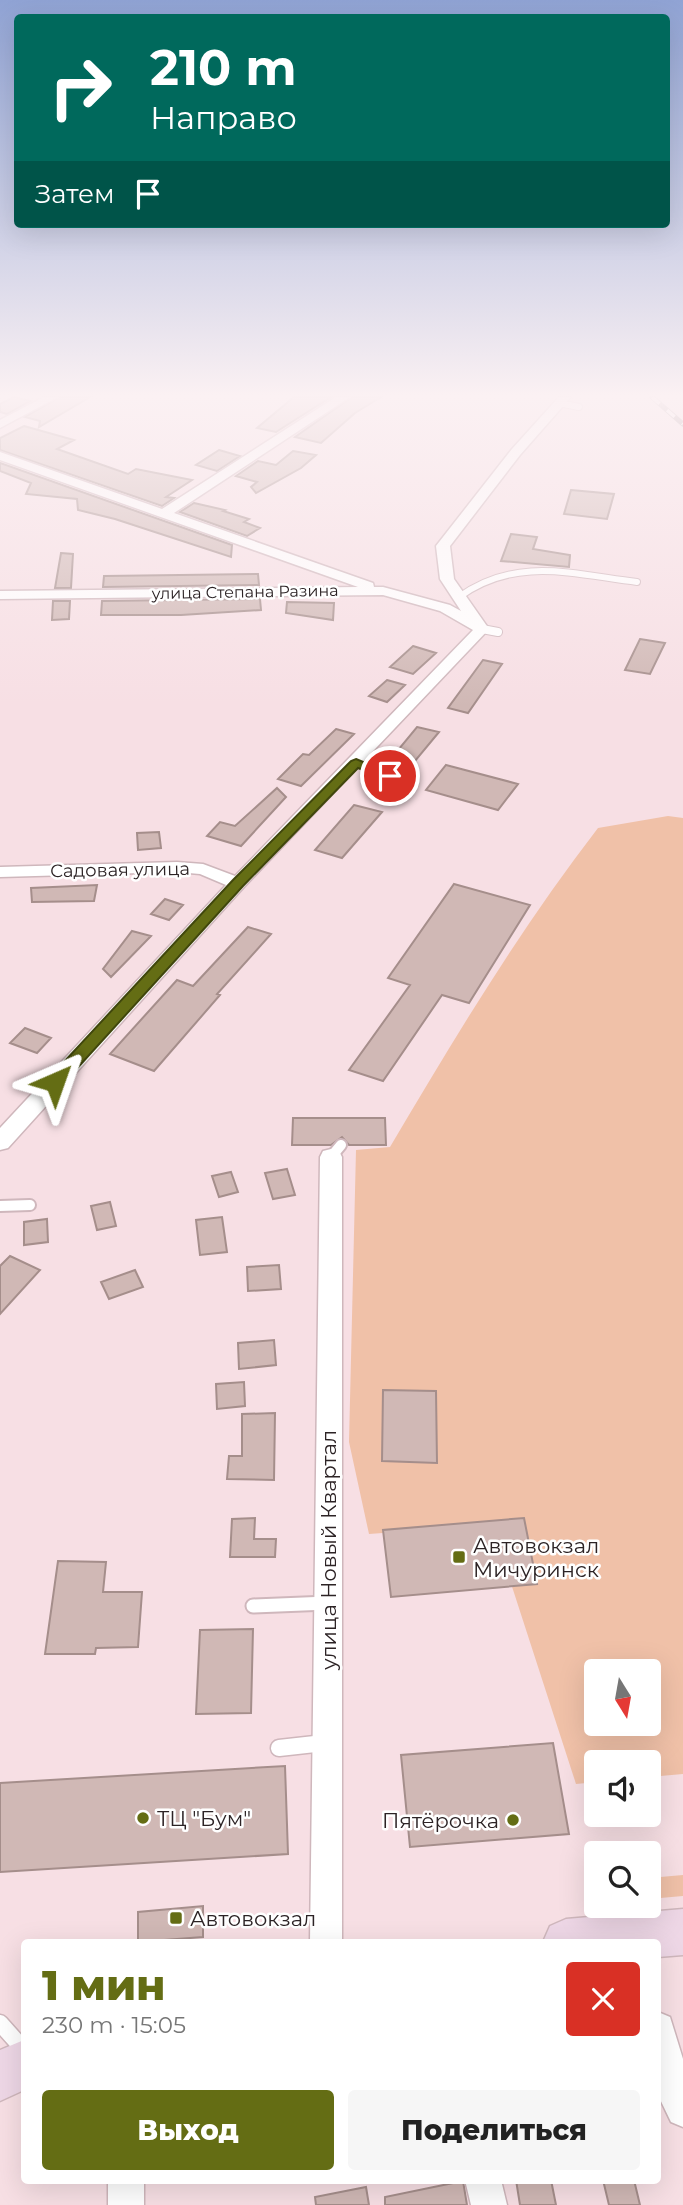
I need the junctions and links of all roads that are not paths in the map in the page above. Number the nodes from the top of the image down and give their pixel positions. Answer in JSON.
{"nodes":[{"id":1,"x":123,"y":500,"type":"edge"},
{"id":2,"x":184,"y":500,"type":"edge"},
{"id":3,"x":479,"y":500,"type":"edge"},
{"id":4,"x":162,"y":514,"type":"junction"},
{"id":5,"x":637,"y":582,"type":"dead end"},
{"id":6,"x":383,"y":591,"type":"junction"},
{"id":7,"x":0,"y":595,"type":"edge"},
{"id":8,"x":459,"y":597,"type":"junction"},
{"id":9,"x":490,"y":630,"type":"junction"},
{"id":10,"x":356,"y":763,"type":"junction"},
{"id":11,"x":408,"y":783,"type":"dead end"},
{"id":12,"x":0,"y":873,"type":"edge"},
{"id":13,"x":238,"y":883,"type":"junction"},
{"id":14,"x":0,"y":1142,"type":"edge"},
{"id":15,"x":336,"y":1151,"type":"dead end"},
{"id":16,"x":30,"y":1205,"type":"dead end"},
{"id":17,"x":0,"y":1206,"type":"edge"},
{"id":18,"x":328,"y":1603,"type":"junction"},
{"id":19,"x":253,"y":1606,"type":"dead end"},
{"id":20,"x":327,"y":1743,"type":"junction"},
{"id":21,"x":279,"y":1748,"type":"dead end"},
{"id":22,"x":683,"y":1932,"type":"edge"},
{"id":23,"x":326,"y":1939,"type":"edge"},
{"id":24,"x":641,"y":1939,"type":"edge"},
{"id":25,"x":0,"y":2023,"type":"edge"},
{"id":26,"x":661,"y":2040,"type":"edge"},
{"id":27,"x":21,"y":2047,"type":"edge"},
{"id":28,"x":21,"y":2066,"type":"edge"},
{"id":29,"x":0,"y":2077,"type":"edge"},
{"id":30,"x":683,"y":2110,"type":"edge"},
{"id":31,"x":126,"y":2184,"type":"edge"},
{"id":32,"x":484,"y":2184,"type":"edge"},
{"id":33,"x":126,"y":2205,"type":"edge"},
{"id":34,"x":489,"y":2205,"type":"edge"}],
"edges":[{"from":1,"to":4,"type":"street"},
{"from":2,"to":4,"type":"street"},
{"from":3,"to":8,"type":"street"},
{"from":4,"to":6,"type":"street"},
{"from":5,"to":8,"type":"lane"},
{"from":6,"to":7,"type":"street","name":"улица Степана Разина"},
{"from":6,"to":9,"type":"street","name":"улица Степана Разина"},
{"from":8,"to":9,"type":"street"},
{"from":9,"to":10,"type":"street"},
{"from":10,"to":11,"type":"lane"},
{"from":10,"to":13,"type":"street"},
{"from":12,"to":13,"type":"street","name":"Садовая улица"},
{"from":13,"to":14,"type":"street"},
{"from":15,"to":18,"type":"street","name":"улица Новый Квартал"},
{"from":16,"to":17,"type":"lane"},
{"from":18,"to":19,"type":"lane"},
{"from":18,"to":20,"type":"street","name":"улица Новый Квартал"},
{"from":20,"to":21,"type":"lane"},
{"from":20,"to":23,"type":"street","name":"улица Новый Квартал"},
{"from":22,"to":24,"type":"main road"},
{"from":25,"to":27,"type":"lane"},
{"from":26,"to":30,"type":"street"},
{"from":28,"to":29,"type":"main road"},
{"from":31,"to":33,"type":"street"},
{"from":32,"to":34,"type":"street"}]}
